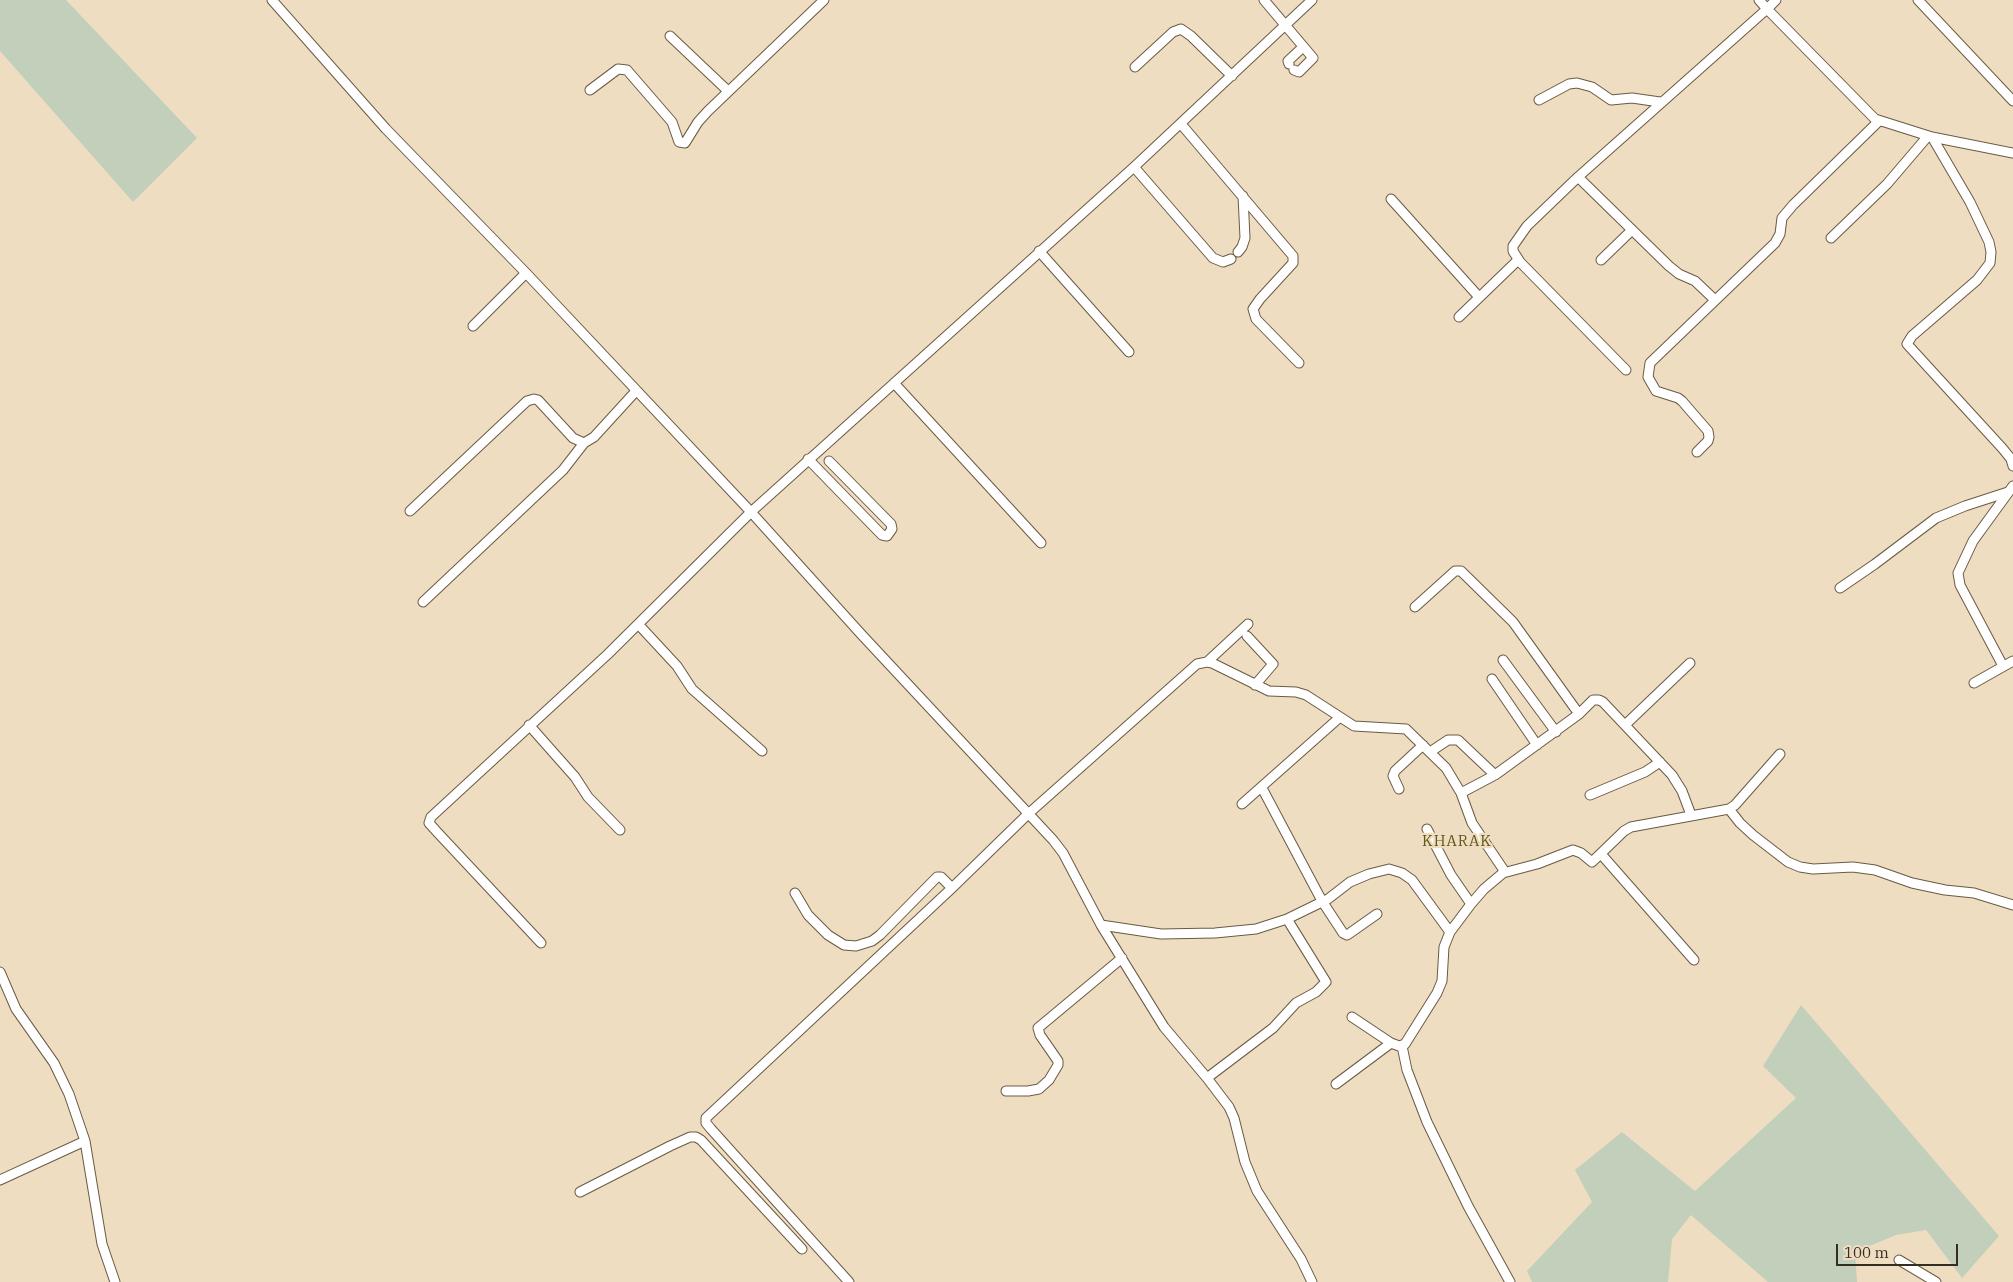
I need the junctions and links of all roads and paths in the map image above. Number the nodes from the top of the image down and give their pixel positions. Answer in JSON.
{"nodes":[{"id":1,"x":272,"y":0,"type":"edge"},
{"id":2,"x":824,"y":0,"type":"edge"},
{"id":3,"x":1264,"y":0,"type":"edge"},
{"id":4,"x":1312,"y":0,"type":"edge"},
{"id":5,"x":1759,"y":0,"type":"edge"},
{"id":6,"x":1776,"y":0,"type":"edge"},
{"id":7,"x":1918,"y":0,"type":"edge"},
{"id":8,"x":1767,"y":9,"type":"junction"},
{"id":9,"x":1286,"y":25,"type":"junction"},
{"id":10,"x":670,"y":36,"type":"dead end"},
{"id":11,"x":1303,"y":47,"type":"junction"},
{"id":12,"x":1135,"y":67,"type":"dead end"},
{"id":13,"x":1232,"y":76,"type":"junction"},
{"id":14,"x":590,"y":90,"type":"dead end"},
{"id":15,"x":728,"y":91,"type":"junction"},
{"id":16,"x":1539,"y":100,"type":"dead end"},
{"id":17,"x":2013,"y":101,"type":"edge"},
{"id":18,"x":1660,"y":102,"type":"junction"},
{"id":19,"x":1879,"y":121,"type":"junction"},
{"id":20,"x":1181,"y":124,"type":"junction"},
{"id":21,"x":1930,"y":137,"type":"junction"},
{"id":22,"x":2013,"y":153,"type":"edge"},
{"id":23,"x":1134,"y":167,"type":"junction"},
{"id":24,"x":1578,"y":177,"type":"junction"},
{"id":25,"x":1243,"y":196,"type":"junction"},
{"id":26,"x":1391,"y":199,"type":"dead end"},
{"id":27,"x":1632,"y":230,"type":"junction"},
{"id":28,"x":1831,"y":238,"type":"dead end"},
{"id":29,"x":1039,"y":251,"type":"junction"},
{"id":30,"x":1238,"y":252,"type":"dead end"},
{"id":31,"x":1231,"y":259,"type":"dead end"},
{"id":32,"x":1518,"y":260,"type":"junction"},
{"id":33,"x":1601,"y":260,"type":"dead end"},
{"id":34,"x":526,"y":273,"type":"junction"},
{"id":35,"x":1479,"y":297,"type":"junction"},
{"id":36,"x":1715,"y":300,"type":"junction"},
{"id":37,"x":1459,"y":317,"type":"dead end"},
{"id":38,"x":473,"y":326,"type":"dead end"},
{"id":39,"x":1129,"y":352,"type":"dead end"},
{"id":40,"x":1299,"y":363,"type":"dead end"},
{"id":41,"x":1626,"y":370,"type":"dead end"},
{"id":42,"x":894,"y":383,"type":"junction"},
{"id":43,"x":636,"y":391,"type":"junction"},
{"id":44,"x":584,"y":443,"type":"junction"},
{"id":45,"x":1697,"y":452,"type":"dead end"},
{"id":46,"x":808,"y":459,"type":"junction"},
{"id":47,"x":829,"y":461,"type":"dead end"},
{"id":48,"x":2013,"y":466,"type":"edge"},
{"id":49,"x":2011,"y":489,"type":"edge"},
{"id":50,"x":410,"y":511,"type":"dead end"},
{"id":51,"x":751,"y":512,"type":"junction"},
{"id":52,"x":1041,"y":543,"type":"dead end"},
{"id":53,"x":1840,"y":588,"type":"dead end"},
{"id":54,"x":424,"y":602,"type":"dead end"},
{"id":55,"x":1415,"y":607,"type":"dead end"},
{"id":56,"x":638,"y":624,"type":"junction"},
{"id":57,"x":1248,"y":624,"type":"dead end"},
{"id":58,"x":1248,"y":636,"type":"dead end"},
{"id":59,"x":1503,"y":660,"type":"dead end"},
{"id":60,"x":2013,"y":661,"type":"edge"},
{"id":61,"x":1207,"y":662,"type":"junction"},
{"id":62,"x":1690,"y":663,"type":"dead end"},
{"id":63,"x":2003,"y":666,"type":"junction"},
{"id":64,"x":1492,"y":679,"type":"dead end"},
{"id":65,"x":1974,"y":683,"type":"dead end"},
{"id":66,"x":1255,"y":686,"type":"junction"},
{"id":67,"x":1579,"y":714,"type":"junction"},
{"id":68,"x":1339,"y":718,"type":"junction"},
{"id":69,"x":529,"y":725,"type":"junction"},
{"id":70,"x":1625,"y":725,"type":"junction"},
{"id":71,"x":1556,"y":732,"type":"junction"},
{"id":72,"x":1423,"y":745,"type":"junction"},
{"id":73,"x":1537,"y":745,"type":"junction"},
{"id":74,"x":762,"y":751,"type":"dead end"},
{"id":75,"x":1430,"y":752,"type":"junction"},
{"id":76,"x":1780,"y":754,"type":"dead end"},
{"id":77,"x":1660,"y":762,"type":"junction"},
{"id":78,"x":1495,"y":775,"type":"junction"},
{"id":79,"x":1262,"y":788,"type":"junction"},
{"id":80,"x":1399,"y":789,"type":"dead end"},
{"id":81,"x":1461,"y":793,"type":"junction"},
{"id":82,"x":1590,"y":795,"type":"dead end"},
{"id":83,"x":1242,"y":804,"type":"dead end"},
{"id":84,"x":1729,"y":809,"type":"junction"},
{"id":85,"x":1028,"y":814,"type":"junction"},
{"id":86,"x":1691,"y":815,"type":"junction"},
{"id":87,"x":1427,"y":829,"type":"dead end"},
{"id":88,"x":620,"y":830,"type":"dead end"},
{"id":89,"x":1601,"y":854,"type":"junction"},
{"id":90,"x":1503,"y":874,"type":"junction"},
{"id":91,"x":952,"y":888,"type":"junction"},
{"id":92,"x":795,"y":893,"type":"dead end"},
{"id":93,"x":1322,"y":901,"type":"junction"},
{"id":94,"x":1471,"y":904,"type":"junction"},
{"id":95,"x":2013,"y":905,"type":"edge"},
{"id":96,"x":1377,"y":914,"type":"dead end"},
{"id":97,"x":1287,"y":919,"type":"junction"},
{"id":98,"x":1101,"y":925,"type":"junction"},
{"id":99,"x":1450,"y":932,"type":"junction"},
{"id":100,"x":541,"y":944,"type":"dead end"},
{"id":101,"x":1122,"y":958,"type":"junction"},
{"id":102,"x":1694,"y":960,"type":"dead end"},
{"id":103,"x":0,"y":972,"type":"edge"},
{"id":104,"x":1352,"y":1017,"type":"dead end"},
{"id":105,"x":1391,"y":1043,"type":"junction"},
{"id":106,"x":1402,"y":1046,"type":"junction"},
{"id":107,"x":1208,"y":1078,"type":"junction"},
{"id":108,"x":1336,"y":1084,"type":"dead end"},
{"id":109,"x":1006,"y":1091,"type":"dead end"},
{"id":110,"x":85,"y":1141,"type":"junction"},
{"id":111,"x":0,"y":1180,"type":"edge"},
{"id":112,"x":580,"y":1192,"type":"dead end"},
{"id":113,"x":802,"y":1249,"type":"dead end"},
{"id":114,"x":1899,"y":1260,"type":"dead end"},
{"id":115,"x":115,"y":1282,"type":"edge"},
{"id":116,"x":849,"y":1282,"type":"edge"},
{"id":117,"x":1312,"y":1282,"type":"edge"},
{"id":118,"x":1510,"y":1282,"type":"edge"},
{"id":119,"x":1936,"y":1282,"type":"edge"}],
"edges":[{"from":1,"to":34,"type":"street"},
{"from":2,"to":15,"type":"street"},
{"from":3,"to":9,"type":"street"},
{"from":4,"to":9,"type":"street"},
{"from":5,"to":8,"type":"street"},
{"from":6,"to":8,"type":"street"},
{"from":7,"to":17,"type":"street"},
{"from":8,"to":18,"type":"street"},
{"from":8,"to":19,"type":"street"},
{"from":9,"to":11,"type":"street"},
{"from":9,"to":13,"type":"street"},
{"from":10,"to":15,"type":"street"},
{"from":11,"to":11,"type":"street"},
{"from":12,"to":13,"type":"street"},
{"from":13,"to":20,"type":"street"},
{"from":14,"to":15,"type":"street"},
{"from":16,"to":18,"type":"street"},
{"from":18,"to":24,"type":"street"},
{"from":19,"to":21,"type":"street"},
{"from":19,"to":36,"type":"street"},
{"from":20,"to":23,"type":"street"},
{"from":20,"to":25,"type":"street"},
{"from":21,"to":22,"type":"street"},
{"from":21,"to":28,"type":"street"},
{"from":21,"to":48,"type":"street"},
{"from":23,"to":29,"type":"street"},
{"from":23,"to":31,"type":"street"},
{"from":24,"to":27,"type":"street"},
{"from":24,"to":32,"type":"street"},
{"from":25,"to":30,"type":"street"},
{"from":25,"to":40,"type":"street"},
{"from":26,"to":35,"type":"street"},
{"from":27,"to":33,"type":"street"},
{"from":27,"to":36,"type":"street"},
{"from":29,"to":39,"type":"street"},
{"from":29,"to":42,"type":"street"},
{"from":32,"to":35,"type":"street"},
{"from":32,"to":41,"type":"street"},
{"from":34,"to":38,"type":"street"},
{"from":34,"to":43,"type":"street"},
{"from":35,"to":37,"type":"street"},
{"from":36,"to":45,"type":"street"},
{"from":42,"to":46,"type":"street"},
{"from":42,"to":52,"type":"street"},
{"from":43,"to":44,"type":"street"},
{"from":43,"to":51,"type":"street"},
{"from":44,"to":50,"type":"street"},
{"from":44,"to":54,"type":"street"},
{"from":46,"to":47,"type":"street"},
{"from":46,"to":51,"type":"street"},
{"from":49,"to":53,"type":"street"},
{"from":49,"to":63,"type":"street"},
{"from":51,"to":56,"type":"street"},
{"from":51,"to":85,"type":"street"},
{"from":55,"to":67,"type":"street"},
{"from":56,"to":69,"type":"street"},
{"from":56,"to":74,"type":"street"},
{"from":57,"to":61,"type":"street"},
{"from":58,"to":66,"type":"street"},
{"from":59,"to":71,"type":"street"},
{"from":60,"to":63,"type":"street"},
{"from":61,"to":66,"type":"street"},
{"from":61,"to":85,"type":"street"},
{"from":62,"to":70,"type":"street"},
{"from":63,"to":65,"type":"street"},
{"from":64,"to":73,"type":"street"},
{"from":66,"to":68,"type":"street"},
{"from":67,"to":70,"type":"street"},
{"from":67,"to":71,"type":"street"},
{"from":68,"to":72,"type":"street"},
{"from":68,"to":79,"type":"street"},
{"from":69,"to":88,"type":"street"},
{"from":69,"to":100,"type":"street"},
{"from":70,"to":77,"type":"street"},
{"from":71,"to":73,"type":"street"},
{"from":72,"to":75,"type":"street"},
{"from":72,"to":80,"type":"street"},
{"from":73,"to":78,"type":"street"},
{"from":75,"to":78,"type":"street"},
{"from":75,"to":81,"type":"street"},
{"from":76,"to":84,"type":"street"},
{"from":77,"to":82,"type":"street"},
{"from":77,"to":86,"type":"street"},
{"from":78,"to":81,"type":"street"},
{"from":79,"to":83,"type":"street"},
{"from":79,"to":93,"type":"street"},
{"from":81,"to":90,"type":"street"},
{"from":84,"to":86,"type":"street"},
{"from":84,"to":95,"type":"street"},
{"from":85,"to":91,"type":"street"},
{"from":85,"to":98,"type":"street"},
{"from":86,"to":89,"type":"street"},
{"from":87,"to":94,"type":"street"},
{"from":89,"to":90,"type":"street"},
{"from":89,"to":102,"type":"street"},
{"from":90,"to":94,"type":"street"},
{"from":91,"to":92,"type":"street"},
{"from":91,"to":116,"type":"street"},
{"from":93,"to":96,"type":"street"},
{"from":93,"to":97,"type":"street"},
{"from":93,"to":99,"type":"street"},
{"from":94,"to":99,"type":"street"},
{"from":97,"to":98,"type":"street"},
{"from":97,"to":107,"type":"street"},
{"from":98,"to":101,"type":"street"},
{"from":99,"to":106,"type":"street"},
{"from":101,"to":107,"type":"street"},
{"from":101,"to":109,"type":"street"},
{"from":103,"to":110,"type":"street"},
{"from":104,"to":105,"type":"street"},
{"from":105,"to":106,"type":"street"},
{"from":105,"to":108,"type":"street"},
{"from":106,"to":118,"type":"street"},
{"from":107,"to":117,"type":"street"},
{"from":110,"to":111,"type":"street"},
{"from":110,"to":115,"type":"street"},
{"from":112,"to":113,"type":"street"},
{"from":114,"to":119,"type":"street"}]}
